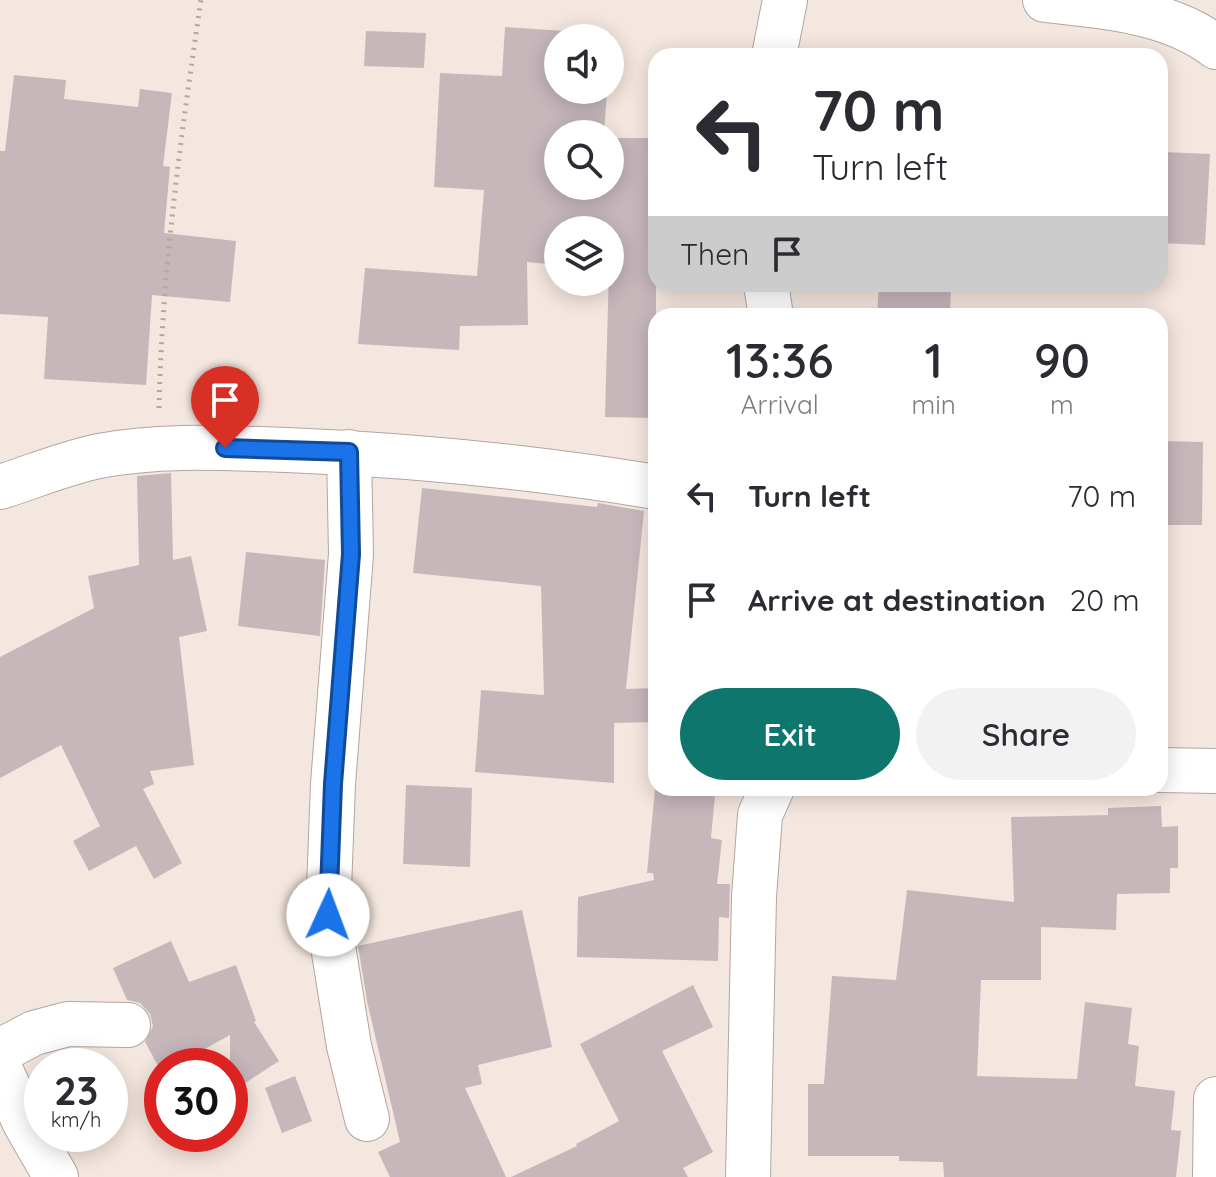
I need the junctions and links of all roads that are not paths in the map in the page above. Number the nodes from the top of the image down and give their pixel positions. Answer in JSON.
{"nodes":[{"id":1,"x":785,"y":0,"type":"edge"},
{"id":2,"x":1045,"y":0,"type":"edge"},
{"id":3,"x":1216,"y":47,"type":"edge"},
{"id":4,"x":776,"y":48,"type":"edge"},
{"id":5,"x":349,"y":452,"type":"junction"},
{"id":6,"x":648,"y":486,"type":"edge"},
{"id":7,"x":0,"y":487,"type":"edge"},
{"id":8,"x":1168,"y":770,"type":"edge"},
{"id":9,"x":1216,"y":771,"type":"edge"},
{"id":10,"x":768,"y":796,"type":"edge"},
{"id":11,"x":128,"y":1025,"type":"dead end"},
{"id":12,"x":0,"y":1051,"type":"edge"},
{"id":13,"x":0,"y":1069,"type":"edge"},
{"id":14,"x":1216,"y":1099,"type":"edge"},
{"id":15,"x":367,"y":1119,"type":"dead end"},
{"id":16,"x":56,"y":1177,"type":"edge"},
{"id":17,"x":748,"y":1177,"type":"edge"},
{"id":18,"x":1215,"y":1177,"type":"edge"}],
"edges":[{"from":1,"to":4,"type":"street"},
{"from":2,"to":3,"type":"street"},
{"from":5,"to":6,"type":"street"},
{"from":5,"to":7,"type":"street"},
{"from":5,"to":15,"type":"street"},
{"from":8,"to":9,"type":"street"},
{"from":10,"to":17,"type":"street"},
{"from":11,"to":12,"type":"street"},
{"from":13,"to":16,"type":"street"},
{"from":14,"to":18,"type":"street"}]}
